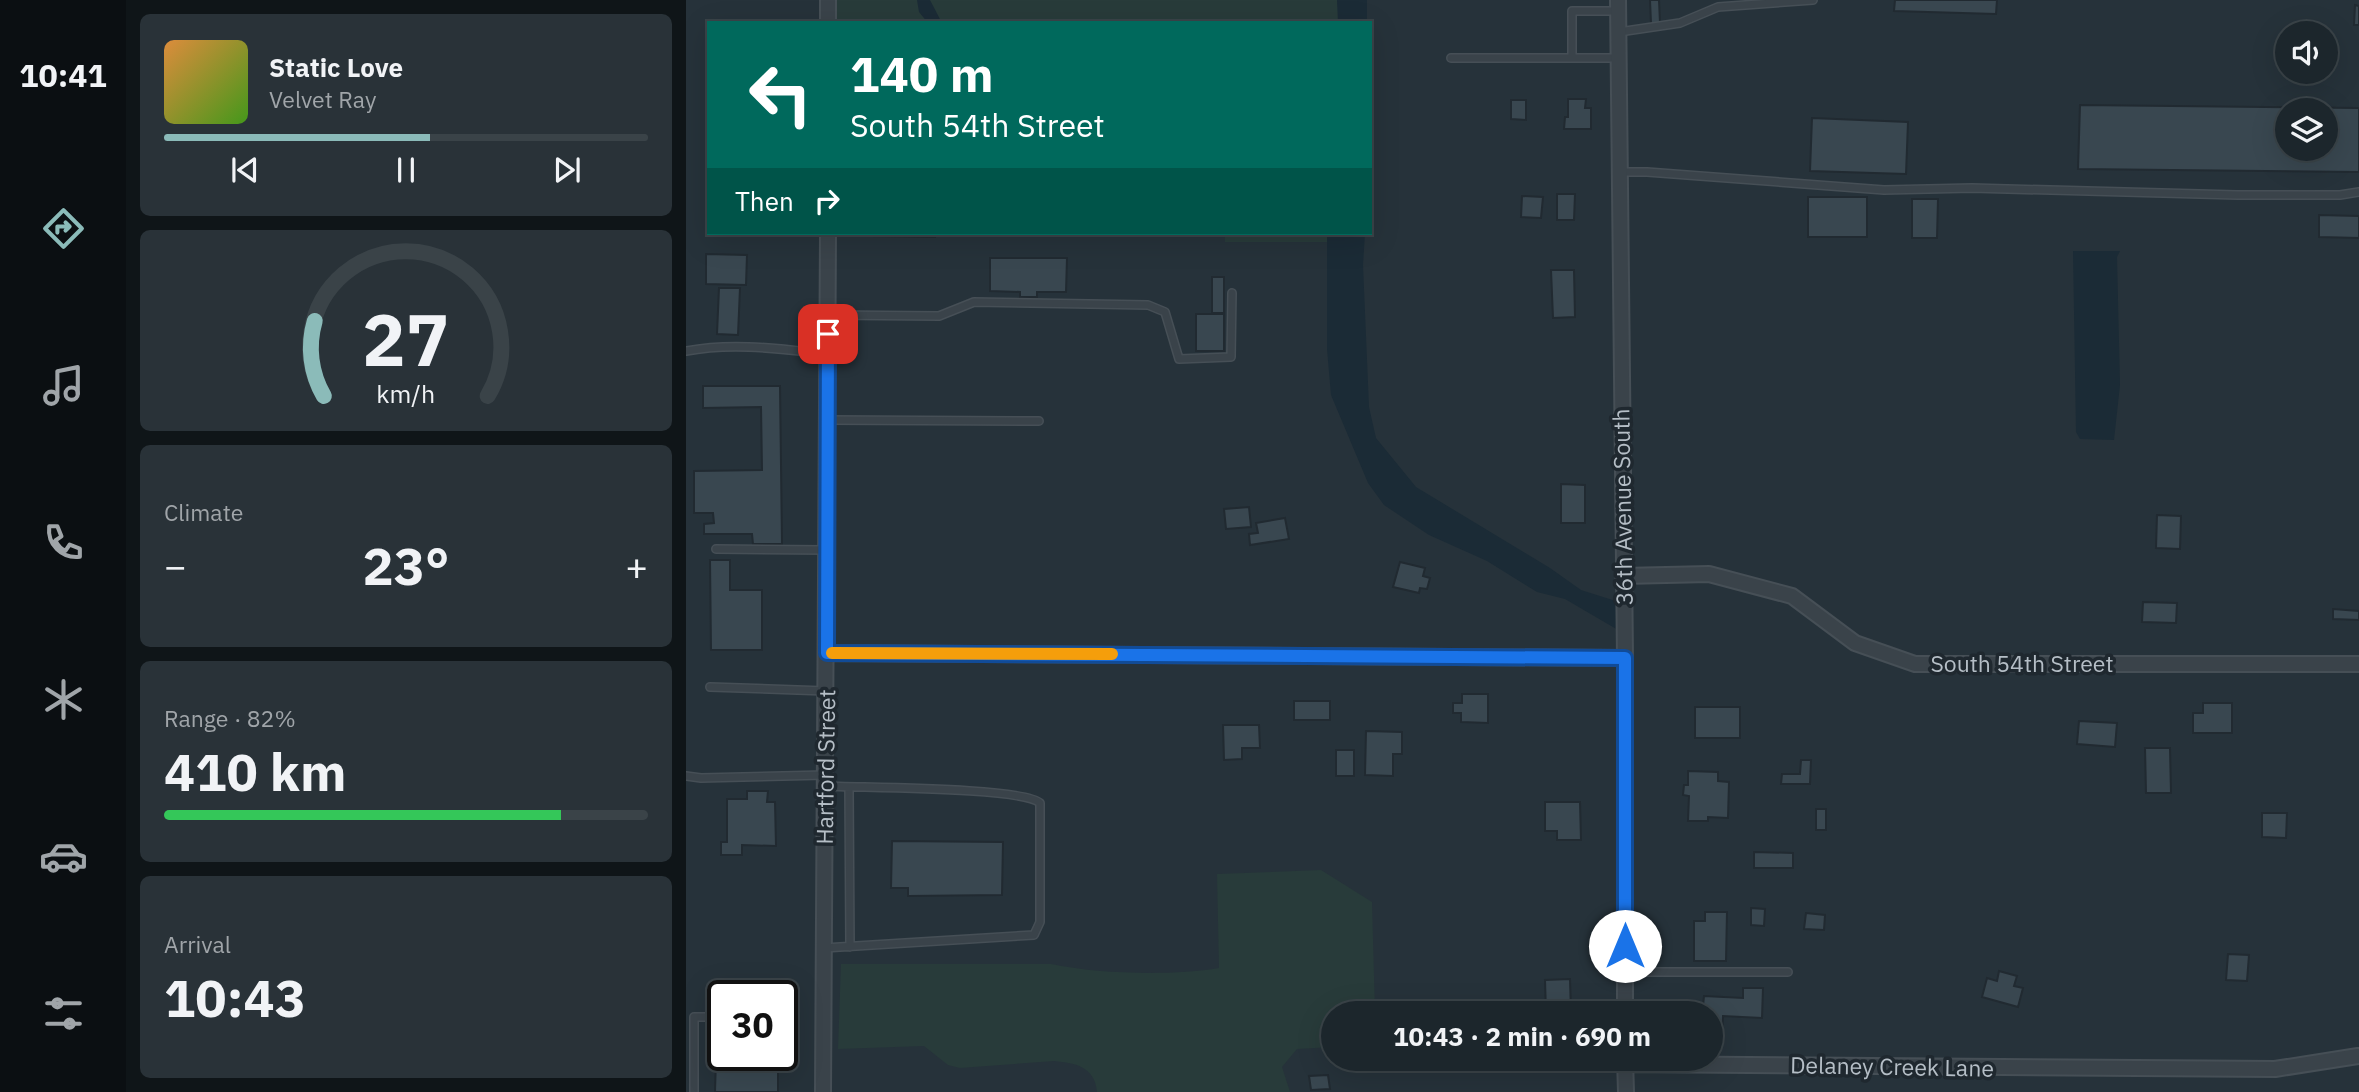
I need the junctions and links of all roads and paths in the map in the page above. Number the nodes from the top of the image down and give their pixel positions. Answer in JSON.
{"nodes":[{"id":1,"x":828,"y":0,"type":"edge"},
{"id":2,"x":1814,"y":0,"type":"edge"},
{"id":3,"x":1618,"y":6,"type":"edge"},
{"id":4,"x":828,"y":21,"type":"edge"},
{"id":5,"x":1618,"y":32,"type":"junction"},
{"id":6,"x":1451,"y":58,"type":"dead end"},
{"id":7,"x":1572,"y":58,"type":"junction"},
{"id":8,"x":1618,"y":58,"type":"junction"},
{"id":9,"x":1619,"y":172,"type":"junction"},
{"id":10,"x":2359,"y":192,"type":"edge"},
{"id":11,"x":828,"y":235,"type":"edge"},
{"id":12,"x":1232,"y":293,"type":"dead end"},
{"id":13,"x":827,"y":315,"type":"junction"},
{"id":14,"x":686,"y":351,"type":"edge"},
{"id":15,"x":828,"y":354,"type":"junction"},
{"id":16,"x":828,"y":420,"type":"junction"},
{"id":17,"x":1039,"y":421,"type":"dead end"},
{"id":18,"x":716,"y":549,"type":"dead end"},
{"id":19,"x":827,"y":550,"type":"junction"},
{"id":20,"x":1623,"y":576,"type":"junction"},
{"id":21,"x":827,"y":653,"type":"junction"},
{"id":22,"x":1625,"y":658,"type":"junction"},
{"id":23,"x":2359,"y":664,"type":"edge"},
{"id":24,"x":710,"y":687,"type":"dead end"},
{"id":25,"x":827,"y":691,"type":"junction"},
{"id":26,"x":686,"y":776,"type":"edge"},
{"id":27,"x":826,"y":780,"type":"junction"},
{"id":28,"x":849,"y":787,"type":"junction"},
{"id":29,"x":850,"y":947,"type":"junction"},
{"id":30,"x":824,"y":948,"type":"junction"},
{"id":31,"x":1625,"y":972,"type":"junction"},
{"id":32,"x":1788,"y":972,"type":"dead end"},
{"id":33,"x":1625,"y":1001,"type":"edge"},
{"id":34,"x":707,"y":1017,"type":"edge"},
{"id":35,"x":2358,"y":1056,"type":"edge"},
{"id":36,"x":1723,"y":1062,"type":"edge"},
{"id":37,"x":1625,"y":1071,"type":"edge"},
{"id":38,"x":694,"y":1092,"type":"edge"},
{"id":39,"x":823,"y":1092,"type":"edge"},
{"id":40,"x":1626,"y":1092,"type":"edge"}],
"edges":[{"from":1,"to":4,"type":"street"},
{"from":2,"to":5,"type":"lane"},
{"from":3,"to":5,"type":"street","name":"36th Avenue South"},
{"from":3,"to":7,"type":"lane"},
{"from":5,"to":8,"type":"street","name":"36th Avenue South"},
{"from":6,"to":7,"type":"lane"},
{"from":7,"to":8,"type":"lane"},
{"from":8,"to":9,"type":"street","name":"36th Avenue South"},
{"from":9,"to":10,"type":"lane"},
{"from":9,"to":20,"type":"street","name":"36th Avenue South"},
{"from":11,"to":13,"type":"street","name":"Hartford Street"},
{"from":12,"to":13,"type":"lane"},
{"from":13,"to":15,"type":"street","name":"Hartford Street"},
{"from":14,"to":15,"type":"lane"},
{"from":15,"to":16,"type":"street","name":"Hartford Street"},
{"from":16,"to":17,"type":"lane"},
{"from":16,"to":19,"type":"street","name":"Hartford Street"},
{"from":18,"to":19,"type":"lane"},
{"from":19,"to":21,"type":"street","name":"Hartford Street"},
{"from":20,"to":22,"type":"street","name":"36th Avenue South"},
{"from":20,"to":23,"type":"street","name":"South 54th Street"},
{"from":21,"to":22,"type":"street"},
{"from":21,"to":25,"type":"street","name":"Hartford Street"},
{"from":22,"to":31,"type":"street","name":"36th Avenue South"},
{"from":24,"to":25,"type":"lane"},
{"from":25,"to":27,"type":"street","name":"Hartford Street"},
{"from":26,"to":27,"type":"lane"},
{"from":27,"to":28,"type":"lane"},
{"from":27,"to":30,"type":"street","name":"Hartford Street"},
{"from":28,"to":29,"type":"lane"},
{"from":28,"to":29,"type":"lane"},
{"from":29,"to":30,"type":"lane"},
{"from":30,"to":39,"type":"street","name":"Hartford Street"},
{"from":31,"to":32,"type":"lane"},
{"from":31,"to":33,"type":"street","name":"36th Avenue South"},
{"from":34,"to":38,"type":"lane"},
{"from":35,"to":36,"type":"street","name":"Delaney Creek Lane"},
{"from":37,"to":40,"type":"street"}]}
